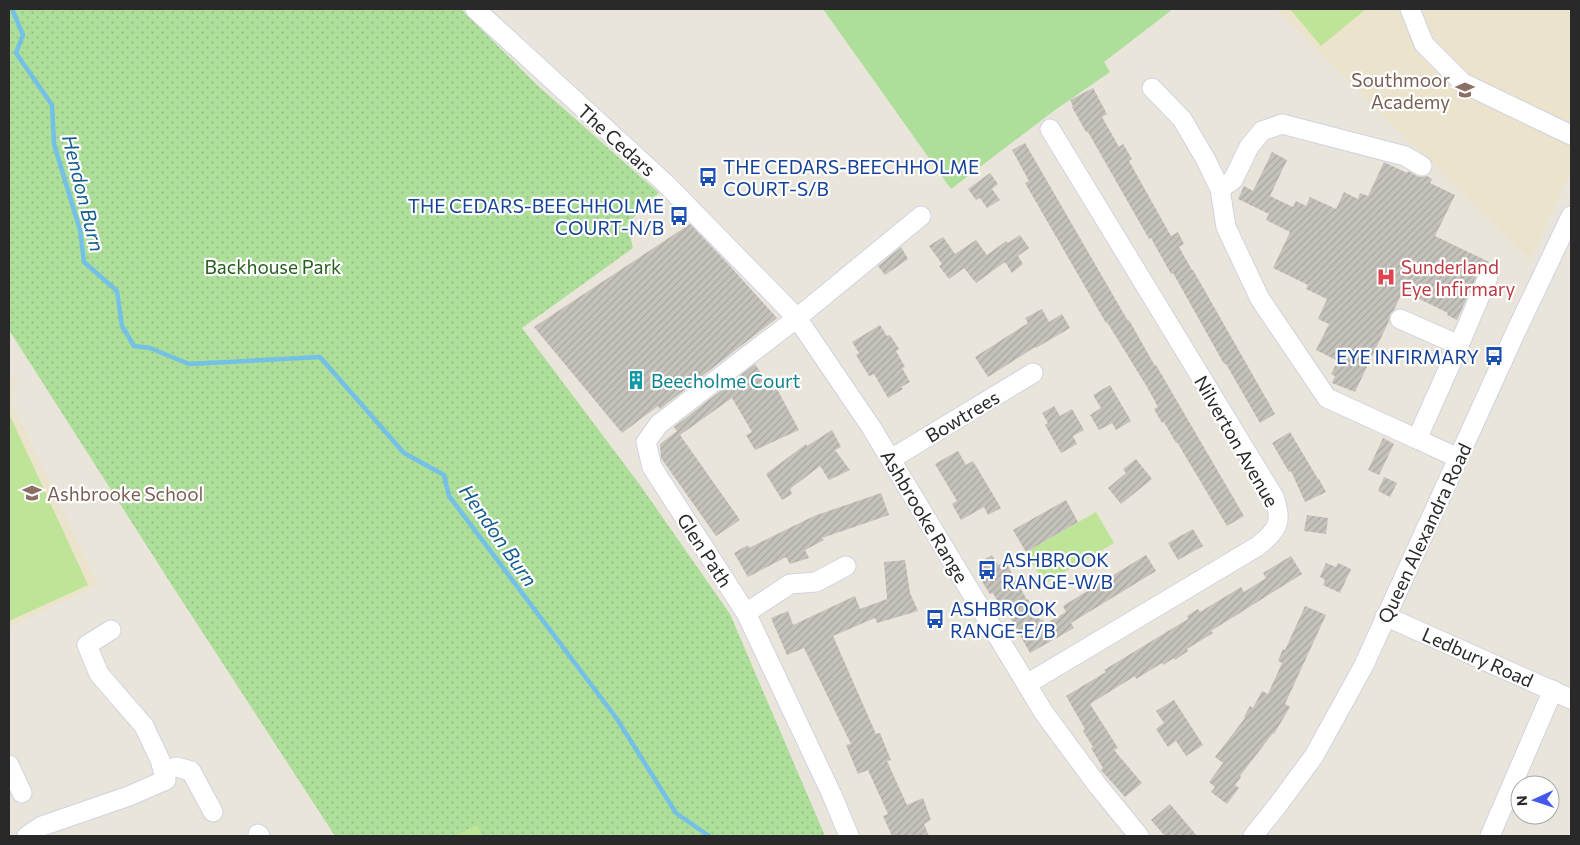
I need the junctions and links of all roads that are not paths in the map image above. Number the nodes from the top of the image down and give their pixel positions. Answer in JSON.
{"nodes":[{"id":1,"x":475,"y":9,"type":"edge"},
{"id":2,"x":1410,"y":9,"type":"edge"},
{"id":3,"x":1152,"y":88,"type":"dead end"},
{"id":4,"x":1050,"y":129,"type":"dead end"},
{"id":5,"x":1571,"y":135,"type":"edge"},
{"id":6,"x":1422,"y":166,"type":"dead end"},
{"id":7,"x":1220,"y":189,"type":"junction"},
{"id":8,"x":921,"y":216,"type":"dead end"},
{"id":9,"x":1571,"y":216,"type":"edge"},
{"id":10,"x":1567,"y":238,"type":"edge"},
{"id":11,"x":1488,"y":277,"type":"dead end"},
{"id":12,"x":797,"y":318,"type":"junction"},
{"id":13,"x":1400,"y":319,"type":"dead end"},
{"id":14,"x":1459,"y":345,"type":"junction"},
{"id":15,"x":1033,"y":373,"type":"dead end"},
{"id":16,"x":1416,"y":439,"type":"junction"},
{"id":17,"x":1458,"y":458,"type":"junction"},
{"id":18,"x":891,"y":459,"type":"junction"},
{"id":19,"x":846,"y":566,"type":"dead end"},
{"id":20,"x":746,"y":613,"type":"junction"},
{"id":21,"x":1385,"y":616,"type":"junction"},
{"id":22,"x":111,"y":630,"type":"dead end"},
{"id":23,"x":1026,"y":684,"type":"junction"},
{"id":24,"x":1554,"y":690,"type":"junction"},
{"id":25,"x":1571,"y":699,"type":"edge"},
{"id":26,"x":9,"y":765,"type":"edge"},
{"id":27,"x":163,"y":771,"type":"junction"},
{"id":28,"x":22,"y":792,"type":"dead end"},
{"id":29,"x":213,"y":812,"type":"dead end"},
{"id":30,"x":27,"y":836,"type":"edge"},
{"id":31,"x":849,"y":836,"type":"edge"},
{"id":32,"x":1139,"y":836,"type":"edge"},
{"id":33,"x":1253,"y":836,"type":"edge"},
{"id":34,"x":1490,"y":836,"type":"edge"}],
"edges":[{"from":1,"to":12,"type":"street","name":"The Cedars"},
{"from":2,"to":5,"type":"street"},
{"from":3,"to":7,"type":"street"},
{"from":4,"to":23,"type":"street","name":"Nilverton Avenue"},
{"from":6,"to":7,"type":"street"},
{"from":7,"to":16,"type":"street"},
{"from":8,"to":12,"type":"street","name":"Glen Path"},
{"from":9,"to":10,"type":"street","name":"Queen Alexandra Road"},
{"from":10,"to":17,"type":"street","name":"Queen Alexandra Road"},
{"from":11,"to":14,"type":"street"},
{"from":12,"to":18,"type":"street","name":"Ashbrooke Range"},
{"from":12,"to":20,"type":"street","name":"Glen Path"},
{"from":13,"to":14,"type":"street"},
{"from":14,"to":16,"type":"street"},
{"from":15,"to":18,"type":"street","name":"Bowtrees"},
{"from":16,"to":17,"type":"street"},
{"from":17,"to":21,"type":"street","name":"Queen Alexandra Road"},
{"from":18,"to":23,"type":"street","name":"Ashbrooke Range"},
{"from":19,"to":20,"type":"street"},
{"from":20,"to":31,"type":"street","name":"Glen Path"},
{"from":21,"to":24,"type":"street","name":"Ledbury Road"},
{"from":21,"to":33,"type":"street","name":"Queen Alexandra Road"},
{"from":22,"to":27,"type":"street"},
{"from":23,"to":32,"type":"street","name":"Ashbrooke Range"},
{"from":24,"to":25,"type":"street","name":"Ledbury Road"},
{"from":24,"to":34,"type":"street"},
{"from":26,"to":28,"type":"street"},
{"from":27,"to":29,"type":"street"},
{"from":27,"to":30,"type":"street"}]}
